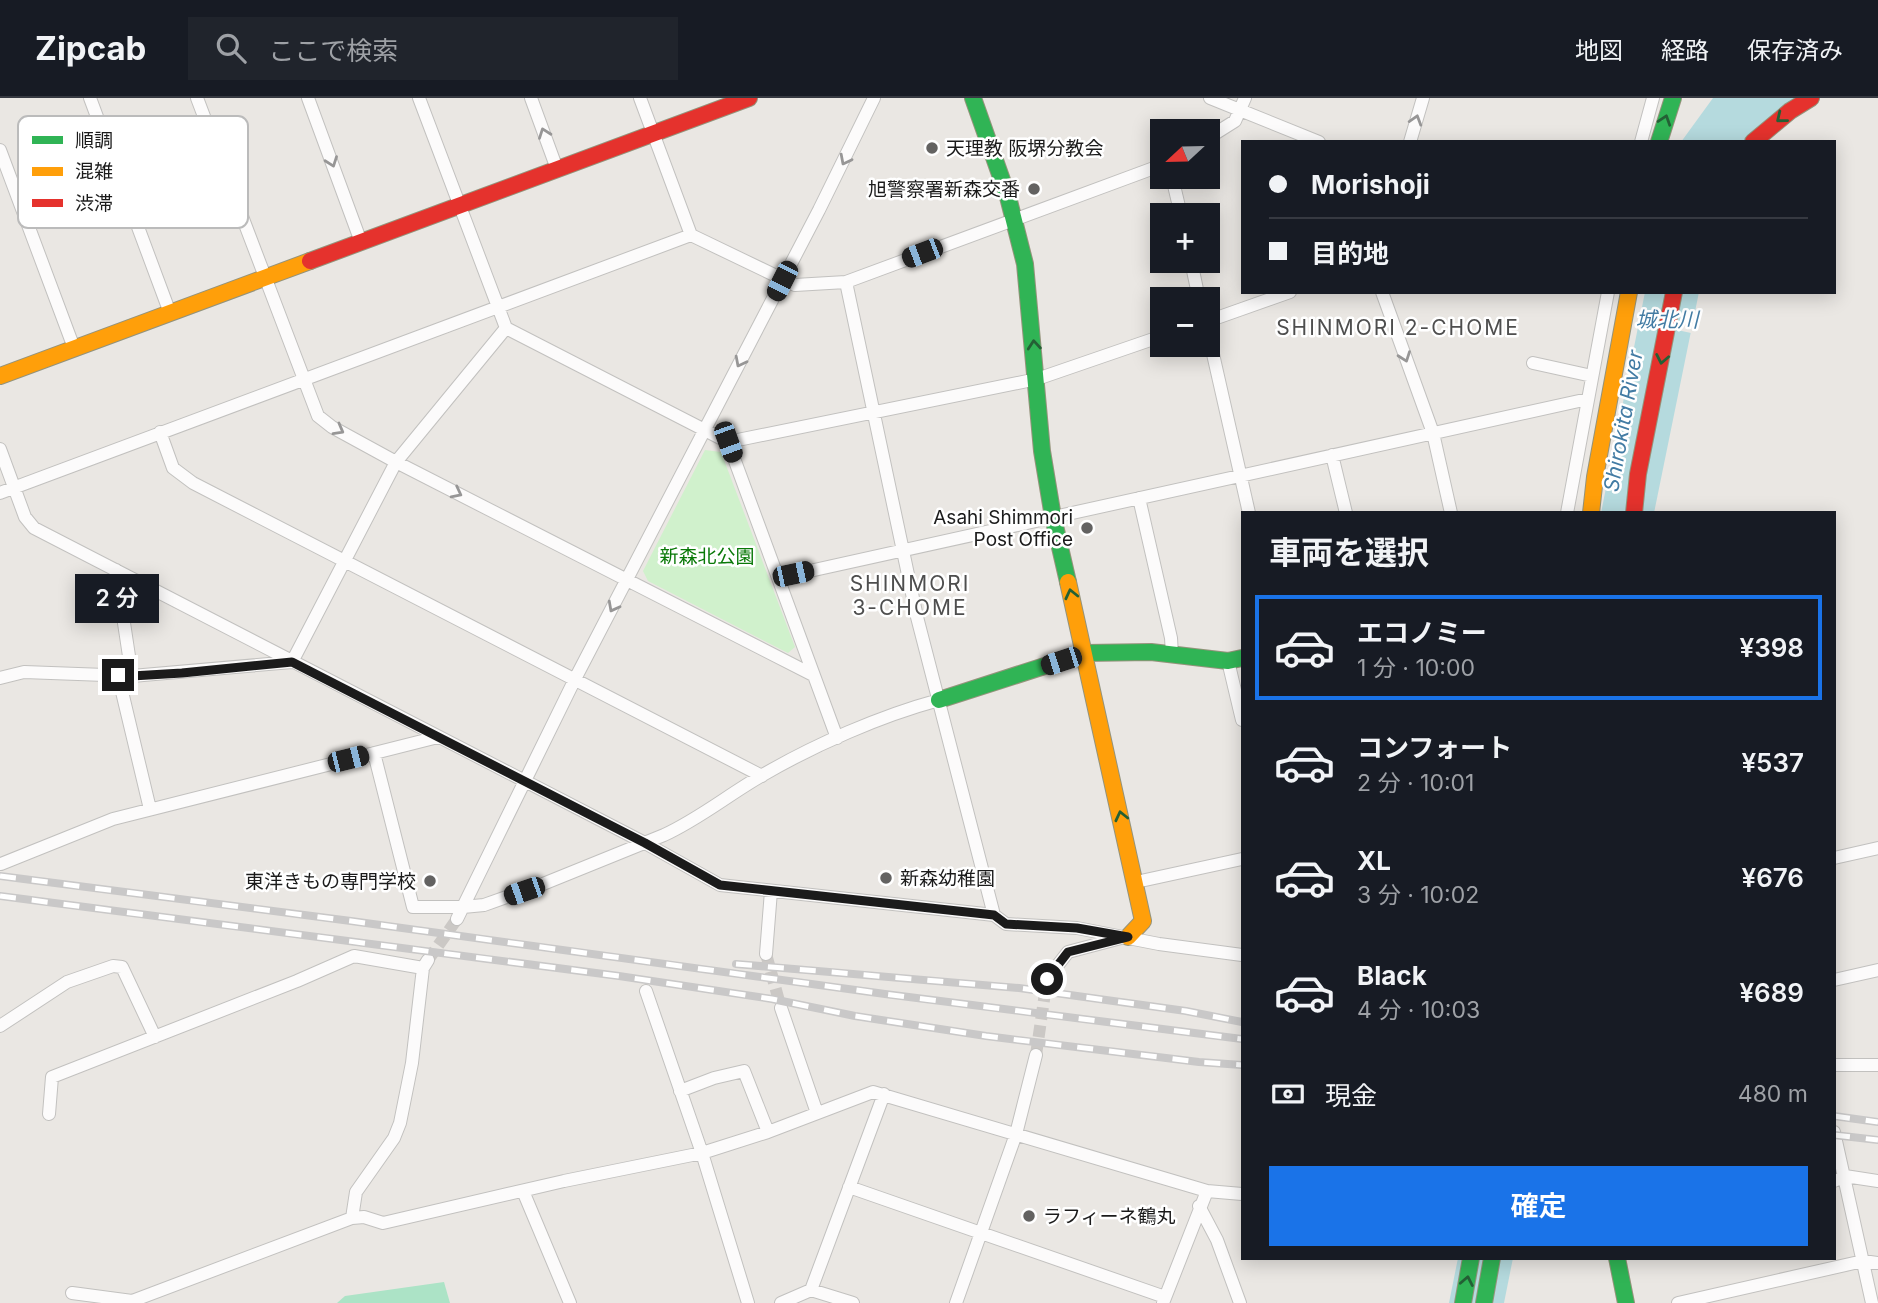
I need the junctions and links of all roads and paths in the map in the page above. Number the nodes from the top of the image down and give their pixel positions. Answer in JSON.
{"nodes":[{"id":1,"x":90,"y":98,"type":"edge"},
{"id":2,"x":197,"y":98,"type":"edge"},
{"id":3,"x":309,"y":98,"type":"edge"},
{"id":4,"x":419,"y":98,"type":"edge"},
{"id":5,"x":531,"y":98,"type":"edge"},
{"id":6,"x":640,"y":98,"type":"edge"},
{"id":7,"x":749,"y":98,"type":"edge"},
{"id":8,"x":874,"y":98,"type":"edge"},
{"id":9,"x":974,"y":98,"type":"edge"},
{"id":10,"x":1210,"y":98,"type":"edge"},
{"id":11,"x":1423,"y":98,"type":"edge"},
{"id":12,"x":1653,"y":98,"type":"edge"},
{"id":13,"x":1673,"y":98,"type":"edge"},
{"id":14,"x":1811,"y":98,"type":"edge"},
{"id":15,"x":1242,"y":104,"type":"edge"},
{"id":16,"x":97,"y":116,"type":"edge"},
{"id":17,"x":204,"y":116,"type":"edge"},
{"id":18,"x":1220,"y":130,"type":"edge"},
{"id":19,"x":653,"y":133,"type":"junction"},
{"id":20,"x":1315,"y":140,"type":"edge"},
{"id":21,"x":1411,"y":140,"type":"edge"},
{"id":22,"x":1642,"y":140,"type":"edge"},
{"id":23,"x":1660,"y":140,"type":"edge"},
{"id":24,"x":1755,"y":140,"type":"edge"},
{"id":25,"x":0,"y":150,"type":"edge"},
{"id":26,"x":557,"y":169,"type":"junction"},
{"id":27,"x":1150,"y":169,"type":"edge"},
{"id":28,"x":18,"y":198,"type":"edge"},
{"id":29,"x":459,"y":206,"type":"junction"},
{"id":30,"x":1015,"y":219,"type":"junction"},
{"id":31,"x":29,"y":228,"type":"edge"},
{"id":32,"x":138,"y":228,"type":"edge"},
{"id":33,"x":246,"y":228,"type":"edge"},
{"id":34,"x":691,"y":235,"type":"junction"},
{"id":35,"x":361,"y":242,"type":"junction"},
{"id":36,"x":265,"y":277,"type":"junction"},
{"id":37,"x":782,"y":281,"type":"junction"},
{"id":38,"x":846,"y":282,"type":"junction"},
{"id":39,"x":1284,"y":294,"type":"edge"},
{"id":40,"x":1383,"y":294,"type":"edge"},
{"id":41,"x":1608,"y":294,"type":"edge"},
{"id":42,"x":1629,"y":294,"type":"edge"},
{"id":43,"x":1674,"y":294,"type":"edge"},
{"id":44,"x":497,"y":307,"type":"junction"},
{"id":45,"x":170,"y":313,"type":"junction"},
{"id":46,"x":1220,"y":317,"type":"edge"},
{"id":47,"x":506,"y":328,"type":"junction"},
{"id":48,"x":1150,"y":340,"type":"edge"},
{"id":49,"x":74,"y":348,"type":"junction"},
{"id":50,"x":1214,"y":357,"type":"edge"},
{"id":51,"x":1533,"y":363,"type":"dead end"},
{"id":52,"x":0,"y":376,"type":"edge"},
{"id":53,"x":1592,"y":376,"type":"junction"},
{"id":54,"x":303,"y":379,"type":"junction"},
{"id":55,"x":1037,"y":379,"type":"junction"},
{"id":56,"x":1588,"y":399,"type":"junction"},
{"id":57,"x":874,"y":412,"type":"junction"},
{"id":58,"x":705,"y":431,"type":"junction"},
{"id":59,"x":160,"y":432,"type":"junction"},
{"id":60,"x":1433,"y":433,"type":"junction"},
{"id":61,"x":728,"y":442,"type":"junction"},
{"id":62,"x":0,"y":449,"type":"edge"},
{"id":63,"x":1332,"y":455,"type":"junction"},
{"id":64,"x":396,"y":462,"type":"junction"},
{"id":65,"x":1241,"y":476,"type":"junction"},
{"id":66,"x":14,"y":488,"type":"junction"},
{"id":67,"x":0,"y":493,"type":"edge"},
{"id":68,"x":1139,"y":498,"type":"junction"},
{"id":69,"x":1249,"y":511,"type":"edge"},
{"id":70,"x":1346,"y":511,"type":"edge"},
{"id":71,"x":1451,"y":511,"type":"edge"},
{"id":72,"x":1567,"y":511,"type":"edge"},
{"id":73,"x":1591,"y":511,"type":"edge"},
{"id":74,"x":1634,"y":511,"type":"edge"},
{"id":75,"x":1053,"y":517,"type":"junction"},
{"id":76,"x":902,"y":550,"type":"junction"},
{"id":77,"x":345,"y":560,"type":"junction"},
{"id":78,"x":116,"y":570,"type":"junction"},
{"id":79,"x":778,"y":578,"type":"junction"},
{"id":80,"x":627,"y":580,"type":"junction"},
{"id":81,"x":1085,"y":653,"type":"junction"},
{"id":82,"x":1172,"y":654,"type":"junction"},
{"id":83,"x":1235,"y":660,"type":"edge"},
{"id":84,"x":292,"y":662,"type":"junction"},
{"id":85,"x":118,"y":675,"type":"junction"},
{"id":86,"x":813,"y":675,"type":"junction"},
{"id":87,"x":132,"y":676,"type":"junction"},
{"id":88,"x":0,"y":678,"type":"edge"},
{"id":89,"x":575,"y":679,"type":"junction"},
{"id":90,"x":939,"y":700,"type":"junction"},
{"id":91,"x":1241,"y":711,"type":"edge"},
{"id":92,"x":438,"y":737,"type":"junction"},
{"id":93,"x":837,"y":738,"type":"junction"},
{"id":94,"x":374,"y":753,"type":"junction"},
{"id":95,"x":762,"y":776,"type":"junction"},
{"id":96,"x":524,"y":781,"type":"junction"},
{"id":97,"x":150,"y":809,"type":"junction"},
{"id":98,"x":645,"y":843,"type":"junction"},
{"id":99,"x":1878,"y":849,"type":"edge"},
{"id":100,"x":1836,"y":858,"type":"edge"},
{"id":101,"x":1241,"y":859,"type":"edge"},
{"id":102,"x":1,"y":864,"type":"edge"},
{"id":103,"x":1136,"y":882,"type":"junction"},
{"id":104,"x":771,"y":891,"type":"junction"},
{"id":105,"x":460,"y":913,"type":"junction"},
{"id":106,"x":994,"y":915,"type":"junction"},
{"id":107,"x":1128,"y":937,"type":"junction"},
{"id":108,"x":766,"y":954,"type":"tunnel mouth"},
{"id":109,"x":1241,"y":955,"type":"edge"},
{"id":110,"x":1878,"y":970,"type":"edge"},
{"id":111,"x":1047,"y":979,"type":"tunnel mouth"},
{"id":112,"x":1836,"y":980,"type":"edge"},
{"id":113,"x":646,"y":991,"type":"dead end"},
{"id":114,"x":781,"y":1008,"type":"tunnel mouth"},
{"id":115,"x":0,"y":1026,"type":"edge"},
{"id":116,"x":155,"y":1037,"type":"junction"},
{"id":117,"x":1036,"y":1055,"type":"tunnel mouth"},
{"id":118,"x":1836,"y":1065,"type":"edge"},
{"id":119,"x":1878,"y":1065,"type":"edge"},
{"id":120,"x":680,"y":1091,"type":"junction"},
{"id":121,"x":884,"y":1094,"type":"junction"},
{"id":122,"x":817,"y":1113,"type":"junction"},
{"id":123,"x":49,"y":1114,"type":"dead end"},
{"id":124,"x":768,"y":1132,"type":"junction"},
{"id":125,"x":1016,"y":1134,"type":"junction"},
{"id":126,"x":1836,"y":1150,"type":"edge"},
{"id":127,"x":702,"y":1153,"type":"junction"},
{"id":128,"x":1839,"y":1179,"type":"edge"},
{"id":129,"x":1878,"y":1181,"type":"edge"},
{"id":130,"x":849,"y":1187,"type":"junction"},
{"id":131,"x":523,"y":1191,"type":"junction"},
{"id":132,"x":1207,"y":1191,"type":"junction"},
{"id":133,"x":1241,"y":1194,"type":"edge"},
{"id":134,"x":1199,"y":1206,"type":"junction"},
{"id":135,"x":352,"y":1218,"type":"junction"},
{"id":136,"x":980,"y":1233,"type":"junction"},
{"id":137,"x":1471,"y":1260,"type":"edge"},
{"id":138,"x":1492,"y":1260,"type":"edge"},
{"id":139,"x":1617,"y":1260,"type":"edge"},
{"id":140,"x":1863,"y":1261,"type":"junction"},
{"id":141,"x":1878,"y":1263,"type":"edge"},
{"id":142,"x":811,"y":1290,"type":"junction"},
{"id":143,"x":72,"y":1293,"type":"dead end"},
{"id":144,"x":104,"y":1300,"type":"edge"},
{"id":145,"x":1164,"y":1300,"type":"edge"},
{"id":146,"x":570,"y":1303,"type":"edge"},
{"id":147,"x":748,"y":1303,"type":"edge"},
{"id":148,"x":781,"y":1303,"type":"edge"},
{"id":149,"x":853,"y":1303,"type":"edge"},
{"id":150,"x":956,"y":1303,"type":"edge"},
{"id":151,"x":1240,"y":1303,"type":"edge"},
{"id":152,"x":1463,"y":1303,"type":"edge"},
{"id":153,"x":1484,"y":1303,"type":"edge"},
{"id":154,"x":1626,"y":1303,"type":"edge"},
{"id":155,"x":1678,"y":1303,"type":"edge"},
{"id":156,"x":1872,"y":1303,"type":"edge"}],
"edges":[{"from":1,"to":16,"type":"street"},
{"from":2,"to":17,"type":"street"},
{"from":3,"to":35,"type":"street","one_way":true},
{"from":4,"to":29,"type":"street"},
{"from":26,"to":5,"type":"street","one_way":true},
{"from":6,"to":19,"type":"street"},
{"from":7,"to":19,"type":"main road"},
{"from":8,"to":37,"type":"street","one_way":true},
{"from":9,"to":30,"type":"main road"},
{"from":10,"to":15,"type":"street"},
{"from":21,"to":11,"type":"street","one_way":true},
{"from":12,"to":22,"type":"street"},
{"from":23,"to":13,"type":"main road","one_way":true},
{"from":14,"to":24,"type":"main road","one_way":true},
{"from":15,"to":18,"type":"street"},
{"from":15,"to":20,"type":"street"},
{"from":19,"to":26,"type":"main road"},
{"from":19,"to":34,"type":"street"},
{"from":25,"to":28,"type":"street"},
{"from":26,"to":29,"type":"main road"},
{"from":27,"to":30,"type":"street"},
{"from":29,"to":35,"type":"main road"},
{"from":29,"to":44,"type":"street"},
{"from":30,"to":38,"type":"street"},
{"from":55,"to":30,"type":"main road","one_way":true},
{"from":31,"to":49,"type":"street"},
{"from":32,"to":45,"type":"street"},
{"from":33,"to":36,"type":"street"},
{"from":34,"to":37,"type":"street"},
{"from":34,"to":44,"type":"street"},
{"from":35,"to":36,"type":"main road"},
{"from":36,"to":45,"type":"main road"},
{"from":36,"to":54,"type":"street"},
{"from":37,"to":38,"type":"street"},
{"from":37,"to":58,"type":"street","one_way":true},
{"from":38,"to":57,"type":"street"},
{"from":39,"to":46,"type":"street"},
{"from":40,"to":60,"type":"street","one_way":true},
{"from":41,"to":53,"type":"street"},
{"from":42,"to":73,"type":"main road"},
{"from":43,"to":74,"type":"main road","one_way":true},
{"from":44,"to":47,"type":"street"},
{"from":44,"to":54,"type":"street"},
{"from":45,"to":49,"type":"main road"},
{"from":47,"to":58,"type":"street"},
{"from":47,"to":64,"type":"street"},
{"from":48,"to":55,"type":"street"},
{"from":49,"to":52,"type":"main road"},
{"from":50,"to":65,"type":"street"},
{"from":51,"to":53,"type":"street"},
{"from":53,"to":56,"type":"street"},
{"from":54,"to":59,"type":"street"},
{"from":54,"to":64,"type":"street","one_way":true},
{"from":55,"to":57,"type":"street"},
{"from":55,"to":75,"type":"main road"},
{"from":56,"to":60,"type":"street"},
{"from":56,"to":72,"type":"street"},
{"from":57,"to":61,"type":"street"},
{"from":57,"to":76,"type":"street"},
{"from":58,"to":61,"type":"street"},
{"from":58,"to":80,"type":"street"},
{"from":59,"to":66,"type":"street"},
{"from":59,"to":77,"type":"street"},
{"from":60,"to":63,"type":"street"},
{"from":60,"to":71,"type":"street"},
{"from":61,"to":79,"type":"street"},
{"from":62,"to":66,"type":"street"},
{"from":63,"to":65,"type":"street"},
{"from":63,"to":70,"type":"street"},
{"from":64,"to":77,"type":"street"},
{"from":64,"to":80,"type":"street","one_way":true},
{"from":65,"to":68,"type":"street"},
{"from":65,"to":69,"type":"street"},
{"from":66,"to":67,"type":"street"},
{"from":66,"to":78,"type":"street"},
{"from":68,"to":75,"type":"street"},
{"from":68,"to":82,"type":"street"},
{"from":75,"to":76,"type":"street"},
{"from":81,"to":75,"type":"main road","one_way":true},
{"from":76,"to":79,"type":"street"},
{"from":76,"to":90,"type":"street"},
{"from":77,"to":84,"type":"street"},
{"from":77,"to":89,"type":"street"},
{"from":78,"to":84,"type":"street"},
{"from":78,"to":87,"type":"street"},
{"from":79,"to":86,"type":"street"},
{"from":80,"to":86,"type":"street"},
{"from":80,"to":89,"type":"street","one_way":true},
{"from":81,"to":82,"type":"main road"},
{"from":81,"to":90,"type":"main road"},
{"from":103,"to":81,"type":"main road","one_way":true},
{"from":82,"to":83,"type":"main road"},
{"from":83,"to":91,"type":"street"},
{"from":84,"to":87,"type":"street"},
{"from":84,"to":92,"type":"street"},
{"from":85,"to":87,"type":"street"},
{"from":85,"to":88,"type":"street"},
{"from":85,"to":97,"type":"street"},
{"from":86,"to":93,"type":"street"},
{"from":89,"to":95,"type":"street"},
{"from":89,"to":96,"type":"street"},
{"from":90,"to":93,"type":"street"},
{"from":90,"to":106,"type":"street"},
{"from":92,"to":94,"type":"street"},
{"from":92,"to":96,"type":"street"},
{"from":93,"to":95,"type":"street"},
{"from":94,"to":97,"type":"street"},
{"from":94,"to":105,"type":"street"},
{"from":95,"to":98,"type":"street"},
{"from":96,"to":98,"type":"street"},
{"from":96,"to":105,"type":"street"},
{"from":97,"to":102,"type":"street"},
{"from":98,"to":104,"type":"street"},
{"from":98,"to":105,"type":"street"},
{"from":99,"to":100,"type":"street"},
{"from":101,"to":103,"type":"street"},
{"from":103,"to":107,"type":"main road"},
{"from":104,"to":106,"type":"street"},
{"from":104,"to":108,"type":"street"},
{"from":106,"to":107,"type":"street"},
{"from":107,"to":109,"type":"street"},
{"from":107,"to":111,"type":"street"},
{"from":110,"to":112,"type":"street"},
{"from":113,"to":120,"type":"street"},
{"from":114,"to":122,"type":"street"},
{"from":115,"to":116,"type":"street"},
{"from":116,"to":123,"type":"street"},
{"from":116,"to":135,"type":"street"},
{"from":117,"to":125,"type":"street"},
{"from":118,"to":119,"type":"street"},
{"from":120,"to":124,"type":"street"},
{"from":120,"to":127,"type":"street"},
{"from":121,"to":122,"type":"street"},
{"from":121,"to":125,"type":"street"},
{"from":121,"to":130,"type":"street"},
{"from":122,"to":124,"type":"street"},
{"from":124,"to":127,"type":"street"},
{"from":125,"to":132,"type":"street"},
{"from":125,"to":136,"type":"street"},
{"from":126,"to":128,"type":"street"},
{"from":127,"to":131,"type":"street"},
{"from":127,"to":147,"type":"street"},
{"from":128,"to":129,"type":"street"},
{"from":128,"to":140,"type":"street"},
{"from":130,"to":136,"type":"street"},
{"from":130,"to":142,"type":"street"},
{"from":131,"to":135,"type":"street"},
{"from":131,"to":146,"type":"street"},
{"from":132,"to":133,"type":"street"},
{"from":132,"to":134,"type":"street"},
{"from":134,"to":145,"type":"street"},
{"from":134,"to":151,"type":"street"},
{"from":135,"to":144,"type":"street"},
{"from":136,"to":145,"type":"street"},
{"from":136,"to":150,"type":"street"},
{"from":152,"to":137,"type":"main road","one_way":true},
{"from":138,"to":153,"type":"main road"},
{"from":139,"to":154,"type":"main road"},
{"from":140,"to":141,"type":"street"},
{"from":140,"to":155,"type":"street"},
{"from":140,"to":156,"type":"street"},
{"from":142,"to":148,"type":"street"},
{"from":142,"to":149,"type":"street"},
{"from":143,"to":144,"type":"street"}]}
